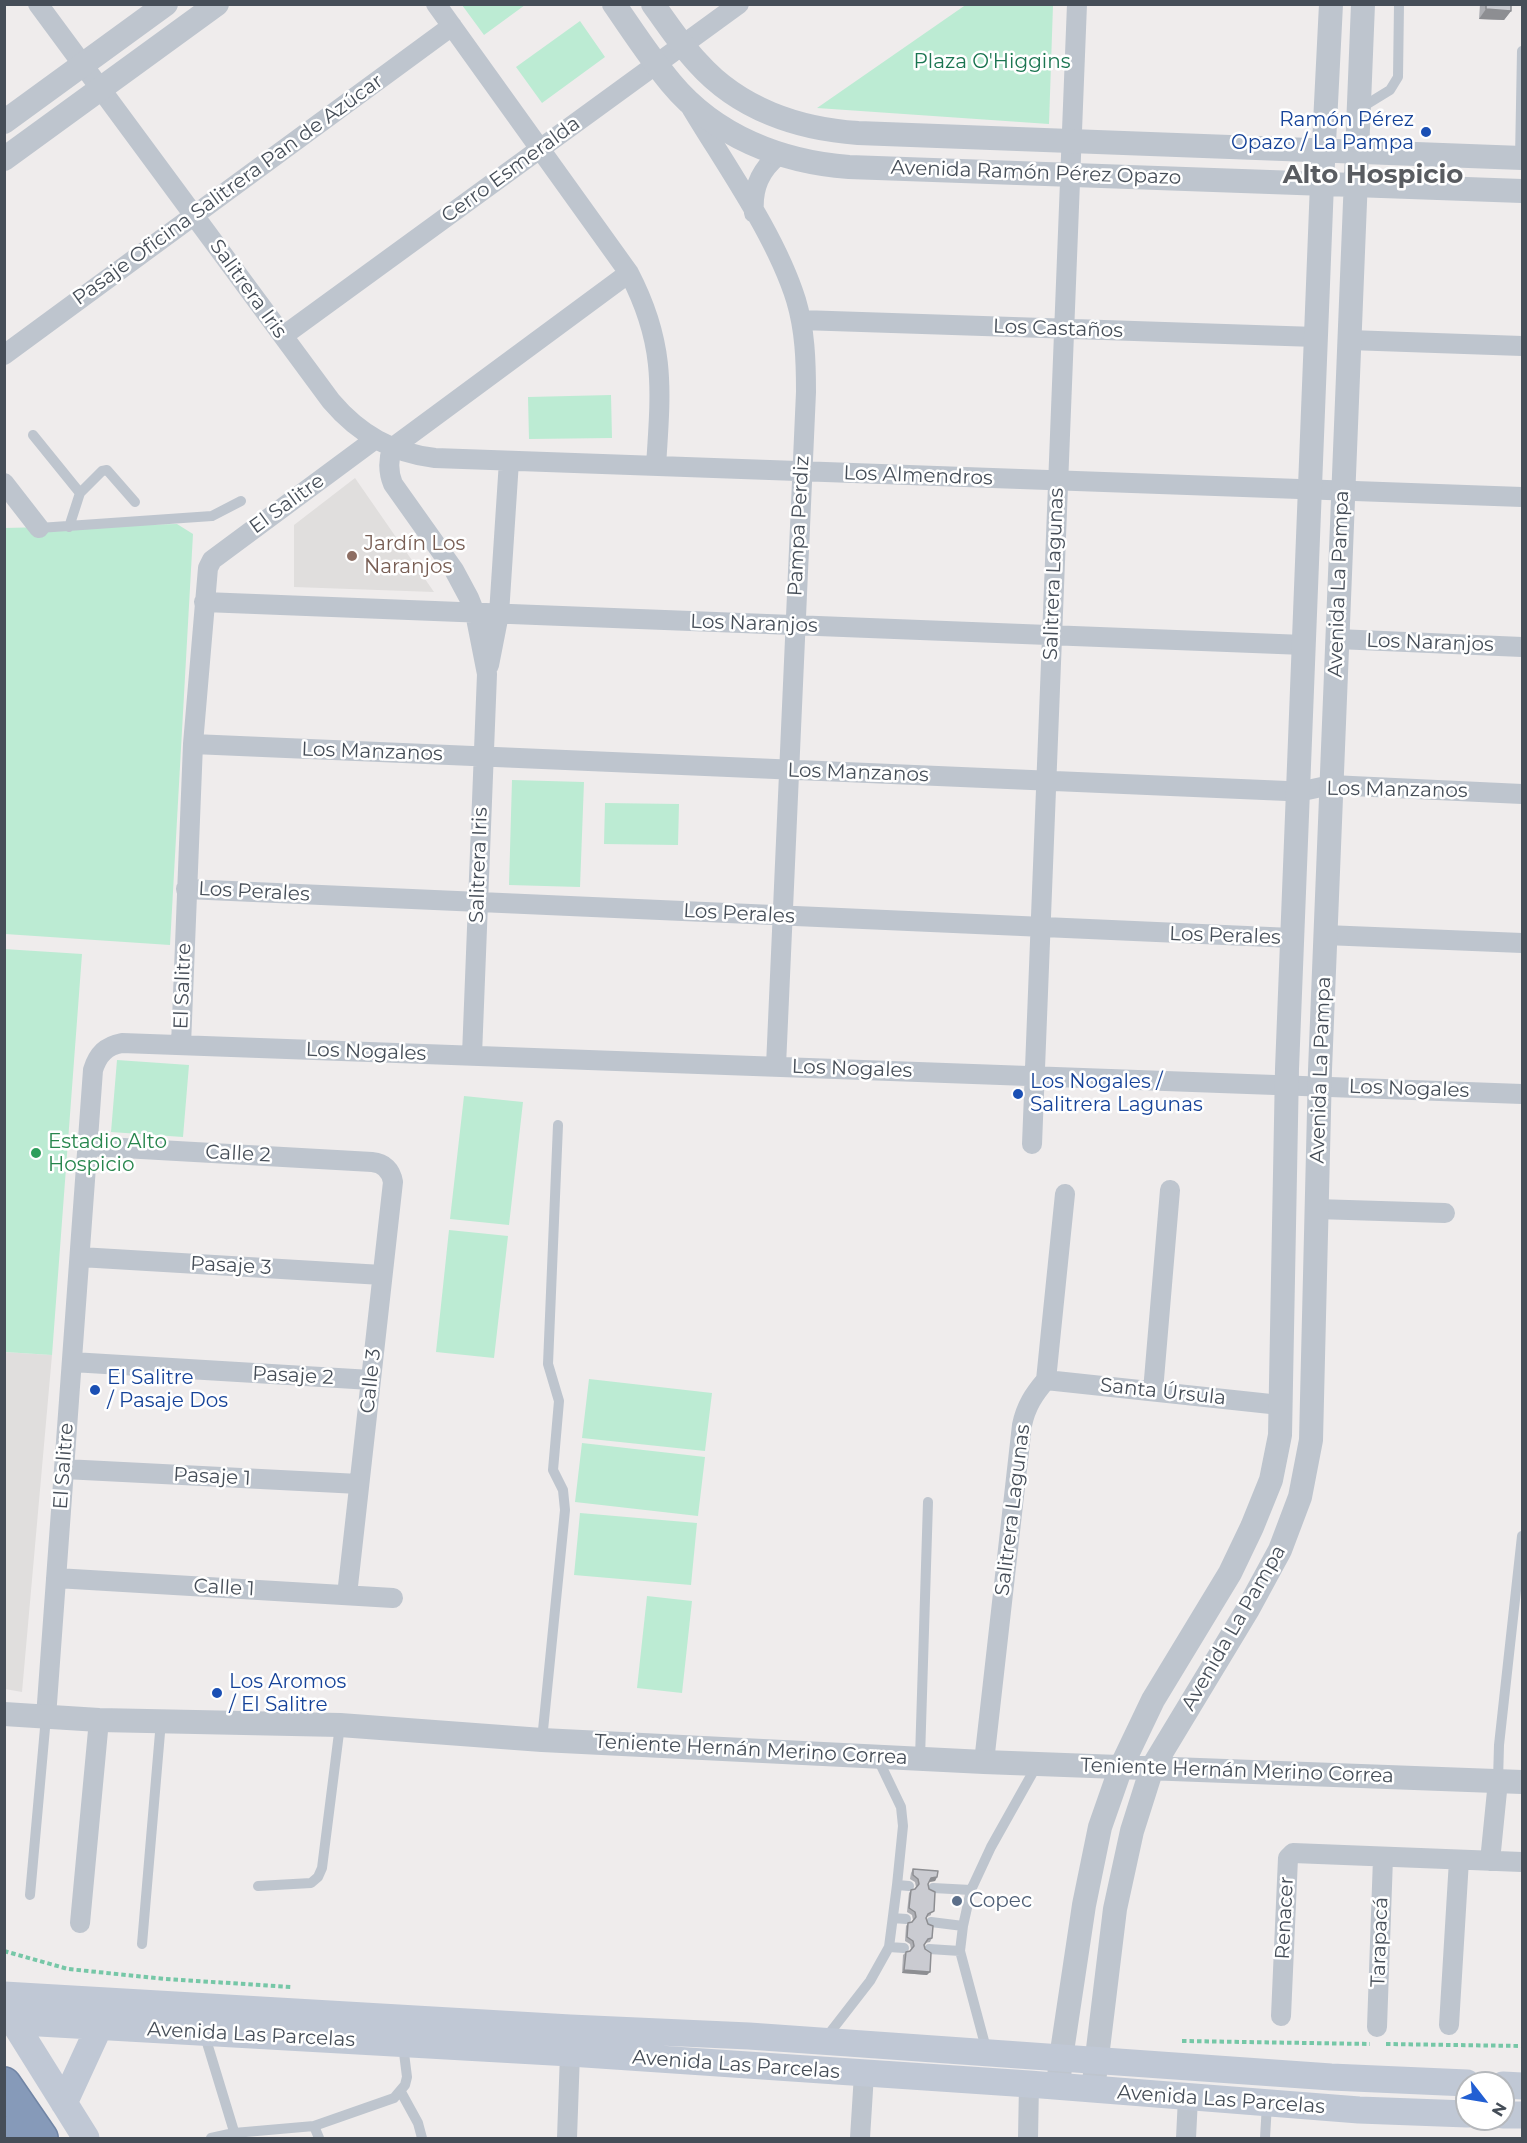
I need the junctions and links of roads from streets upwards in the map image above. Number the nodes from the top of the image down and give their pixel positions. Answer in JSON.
{"nodes":[{"id":1,"x":38,"y":4,"type":"edge"},
{"id":2,"x":166,"y":4,"type":"edge"},
{"id":3,"x":217,"y":4,"type":"edge"},
{"id":4,"x":436,"y":4,"type":"edge"},
{"id":5,"x":614,"y":4,"type":"edge"},
{"id":6,"x":653,"y":4,"type":"edge"},
{"id":7,"x":739,"y":4,"type":"edge"},
{"id":8,"x":1077,"y":4,"type":"edge"},
{"id":9,"x":1331,"y":4,"type":"edge"},
{"id":10,"x":1363,"y":4,"type":"edge"},
{"id":11,"x":452,"y":26,"type":"junction"},
{"id":12,"x":683,"y":45,"type":"junction"},
{"id":13,"x":657,"y":64,"type":"junction"},
{"id":14,"x":83,"y":65,"type":"junction"},
{"id":15,"x":101,"y":89,"type":"junction"},
{"id":16,"x":686,"y":99,"type":"junction"},
{"id":17,"x":4,"y":122,"type":"edge"},
{"id":18,"x":1072,"y":141,"type":"junction"},
{"id":19,"x":540,"y":149,"type":"junction"},
{"id":20,"x":1323,"y":150,"type":"junction"},
{"id":21,"x":1357,"y":152,"type":"junction"},
{"id":22,"x":779,"y":155,"type":"junction"},
{"id":23,"x":1521,"y":158,"type":"edge"},
{"id":24,"x":4,"y":159,"type":"edge"},
{"id":25,"x":1070,"y":175,"type":"junction"},
{"id":26,"x":1322,"y":183,"type":"junction"},
{"id":27,"x":1355,"y":184,"type":"junction"},
{"id":28,"x":1522,"y":191,"type":"edge"},
{"id":29,"x":754,"y":213,"type":"junction"},
{"id":30,"x":194,"y":215,"type":"junction"},
{"id":31,"x":629,"y":273,"type":"junction"},
{"id":32,"x":801,"y":320,"type":"junction"},
{"id":33,"x":1064,"y":330,"type":"junction"},
{"id":34,"x":283,"y":336,"type":"junction"},
{"id":35,"x":1316,"y":338,"type":"junction"},
{"id":36,"x":1349,"y":340,"type":"junction"},
{"id":37,"x":1522,"y":346,"type":"edge"},
{"id":38,"x":4,"y":355,"type":"edge"},
{"id":39,"x":331,"y":401,"type":"joint"},
{"id":40,"x":383,"y":444,"type":"junction"},
{"id":41,"x":509,"y":461,"type":"junction"},
{"id":42,"x":656,"y":466,"type":"junction"},
{"id":43,"x":801,"y":472,"type":"junction"},
{"id":44,"x":1058,"y":481,"type":"junction"},
{"id":45,"x":6,"y":487,"type":"edge"},
{"id":46,"x":1310,"y":490,"type":"junction"},
{"id":47,"x":1343,"y":491,"type":"junction"},
{"id":48,"x":1522,"y":498,"type":"edge"},
{"id":49,"x":39,"y":528,"type":"road end"},
{"id":50,"x":204,"y":602,"type":"junction"},
{"id":51,"x":475,"y":613,"type":"junction"},
{"id":52,"x":500,"y":614,"type":"junction"},
{"id":53,"x":795,"y":625,"type":"junction"},
{"id":54,"x":1052,"y":635,"type":"junction"},
{"id":55,"x":1337,"y":639,"type":"junction"},
{"id":56,"x":1304,"y":645,"type":"junction"},
{"id":57,"x":1522,"y":646,"type":"edge"},
{"id":58,"x":487,"y":674,"type":"junction"},
{"id":59,"x":193,"y":744,"type":"junction"},
{"id":60,"x":483,"y":757,"type":"junction"},
{"id":61,"x":788,"y":770,"type":"junction"},
{"id":62,"x":1047,"y":781,"type":"junction"},
{"id":63,"x":1331,"y":785,"type":"junction"},
{"id":64,"x":1298,"y":792,"type":"junction"},
{"id":65,"x":1522,"y":794,"type":"edge"},
{"id":66,"x":186,"y":889,"type":"junction"},
{"id":67,"x":477,"y":902,"type":"junction"},
{"id":68,"x":782,"y":916,"type":"junction"},
{"id":69,"x":1041,"y":927,"type":"junction"},
{"id":70,"x":1325,"y":935,"type":"junction"},
{"id":71,"x":1292,"y":938,"type":"junction"},
{"id":72,"x":1522,"y":943,"type":"edge"},
{"id":73,"x":181,"y":1045,"type":"junction"},
{"id":74,"x":472,"y":1055,"type":"junction"},
{"id":75,"x":776,"y":1066,"type":"junction"},
{"id":76,"x":1035,"y":1076,"type":"junction"},
{"id":77,"x":1287,"y":1085,"type":"junction"},
{"id":78,"x":1319,"y":1086,"type":"junction"},
{"id":79,"x":1522,"y":1094,"type":"edge"},
{"id":80,"x":1032,"y":1144,"type":"dead end"},
{"id":81,"x":88,"y":1146,"type":"junction"},
{"id":82,"x":387,"y":1168,"type":"joint"},
{"id":83,"x":1170,"y":1190,"type":"dead end"},
{"id":84,"x":1065,"y":1194,"type":"dead end"},
{"id":85,"x":1316,"y":1209,"type":"junction"},
{"id":86,"x":1445,"y":1212,"type":"dead end"},
{"id":87,"x":80,"y":1257,"type":"junction"},
{"id":88,"x":382,"y":1275,"type":"junction"},
{"id":89,"x":72,"y":1362,"type":"junction"},
{"id":90,"x":371,"y":1380,"type":"junction"},
{"id":91,"x":1046,"y":1380,"type":"junction"},
{"id":92,"x":1153,"y":1391,"type":"junction"},
{"id":93,"x":1280,"y":1405,"type":"junction"},
{"id":94,"x":64,"y":1469,"type":"junction"},
{"id":95,"x":359,"y":1485,"type":"junction"},
{"id":96,"x":56,"y":1578,"type":"junction"},
{"id":97,"x":347,"y":1595,"type":"junction"},
{"id":98,"x":393,"y":1598,"type":"dead end"},
{"id":99,"x":4,"y":1714,"type":"edge"},
{"id":100,"x":46,"y":1718,"type":"junction"},
{"id":101,"x":99,"y":1720,"type":"junction"},
{"id":102,"x":984,"y":1762,"type":"junction"},
{"id":103,"x":1121,"y":1767,"type":"junction"},
{"id":104,"x":1152,"y":1768,"type":"junction"},
{"id":105,"x":1498,"y":1781,"type":"junction"},
{"id":106,"x":1522,"y":1782,"type":"edge"},
{"id":107,"x":1383,"y":1857,"type":"junction"},
{"id":108,"x":1459,"y":1860,"type":"junction"},
{"id":109,"x":1490,"y":1860,"type":"junction"},
{"id":110,"x":1522,"y":1862,"type":"edge"},
{"id":111,"x":80,"y":1923,"type":"dead end"},
{"id":112,"x":4,"y":1995,"type":"edge"},
{"id":113,"x":7,"y":2016,"type":"edge"},
{"id":114,"x":1281,"y":2016,"type":"dead end"},
{"id":115,"x":1449,"y":2025,"type":"dead end"},
{"id":116,"x":99,"y":2027,"type":"junction"},
{"id":117,"x":1377,"y":2027,"type":"dead end"},
{"id":118,"x":570,"y":2053,"type":"junction"},
{"id":119,"x":1060,"y":2058,"type":"junction"},
{"id":120,"x":1096,"y":2061,"type":"junction"},
{"id":121,"x":864,"y":2074,"type":"junction"},
{"id":122,"x":1455,"y":2082,"type":"edge"},
{"id":123,"x":4,"y":2084,"type":"edge"},
{"id":124,"x":1029,"y":2084,"type":"junction"},
{"id":125,"x":1058,"y":2087,"type":"junction"},
{"id":126,"x":1093,"y":2090,"type":"junction"},
{"id":127,"x":1188,"y":2098,"type":"junction"},
{"id":128,"x":64,"y":2103,"type":"junction"},
{"id":129,"x":1455,"y":2114,"type":"edge"},
{"id":130,"x":4,"y":2133,"type":"edge"},
{"id":131,"x":8,"y":2139,"type":"edge"},
{"id":132,"x":41,"y":2139,"type":"edge"},
{"id":133,"x":86,"y":2139,"type":"edge"},
{"id":134,"x":567,"y":2139,"type":"edge"},
{"id":135,"x":860,"y":2139,"type":"edge"},
{"id":136,"x":1028,"y":2139,"type":"edge"},
{"id":137,"x":1186,"y":2139,"type":"edge"}],
"edges":[{"from":1,"to":14,"type":"street"},
{"from":2,"to":14,"type":"street"},
{"from":3,"to":15,"type":"street"},
{"from":4,"to":11,"type":"street"},
{"from":5,"to":13,"type":"street","name":"Avenida Ramón Pérez Opazo"},
{"from":6,"to":12,"type":"street","name":"Avenida Ramón Pérez Opazo"},
{"from":7,"to":12,"type":"street","name":"Cerro Esmeralda"},
{"from":8,"to":18,"type":"street","name":"Salitrera Lagunas"},
{"from":9,"to":20,"type":"street","name":"Avenida La Pampa"},
{"from":10,"to":21,"type":"street","name":"Avenida La Pampa"},
{"from":11,"to":19,"type":"street"},
{"from":11,"to":30,"type":"street","name":"Pasaje Oficina Salitrera Pan de Azúcar"},
{"from":12,"to":13,"type":"street","name":"Cerro Esmeralda"},
{"from":12,"to":18,"type":"street","name":"Avenida Ramón Pérez Opazo"},
{"from":13,"to":16,"type":"street","name":"Avenida Ramón Pérez Opazo"},
{"from":13,"to":19,"type":"street","name":"Cerro Esmeralda"},
{"from":14,"to":15,"type":"street"},
{"from":14,"to":17,"type":"street"},
{"from":15,"to":24,"type":"street"},
{"from":15,"to":30,"type":"street","name":"Salitrera Iris"},
{"from":16,"to":22,"type":"street","name":"Avenida Ramón Pérez Opazo"},
{"from":16,"to":29,"type":"street","name":"Pampa Perdiz"},
{"from":18,"to":20,"type":"street","name":"Avenida Ramón Pérez Opazo"},
{"from":18,"to":25,"type":"street","name":"Salitrera Lagunas"},
{"from":19,"to":31,"type":"street"},
{"from":19,"to":34,"type":"street","name":"Cerro Esmeralda"},
{"from":20,"to":21,"type":"street","name":"Avenida Ramón Pérez Opazo"},
{"from":20,"to":26,"type":"street","name":"Avenida La Pampa"},
{"from":21,"to":23,"type":"street","name":"Avenida Ramón Pérez Opazo"},
{"from":21,"to":27,"type":"street","name":"Avenida La Pampa"},
{"from":22,"to":25,"type":"street","name":"Avenida Ramón Pérez Opazo"},
{"from":22,"to":29,"type":"street"},
{"from":25,"to":26,"type":"street","name":"Avenida Ramón Pérez Opazo"},
{"from":25,"to":33,"type":"street","name":"Salitrera Lagunas"},
{"from":26,"to":27,"type":"street","name":"Avenida Ramón Pérez Opazo"},
{"from":26,"to":35,"type":"street","name":"Avenida La Pampa"},
{"from":27,"to":28,"type":"street","name":"Avenida Ramón Pérez Opazo"},
{"from":27,"to":36,"type":"street","name":"Avenida La Pampa"},
{"from":29,"to":32,"type":"street","name":"Pampa Perdiz"},
{"from":30,"to":34,"type":"street","name":"Salitrera Iris"},
{"from":30,"to":38,"type":"street","name":"Pasaje Oficina Salitrera Pan de Azúcar"},
{"from":31,"to":40,"type":"street","name":"El Salitre"},
{"from":31,"to":42,"type":"street"},
{"from":32,"to":33,"type":"street","name":"Los Castaños"},
{"from":32,"to":43,"type":"street","name":"Pampa Perdiz"},
{"from":33,"to":35,"type":"street","name":"Los Castaños"},
{"from":33,"to":44,"type":"street","name":"Salitrera Lagunas"},
{"from":34,"to":39,"type":"street","name":"Salitrera Iris"},
{"from":35,"to":46,"type":"street","name":"Avenida La Pampa"},
{"from":36,"to":37,"type":"street"},
{"from":36,"to":47,"type":"street","name":"Avenida La Pampa"},
{"from":39,"to":40,"type":"street","name":"Los Almendros"},
{"from":40,"to":41,"type":"street","name":"Los Almendros"},
{"from":40,"to":50,"type":"street","name":"El Salitre"},
{"from":40,"to":51,"type":"street","name":"Salitrera Iris"},
{"from":41,"to":42,"type":"street","name":"Los Almendros"},
{"from":41,"to":52,"type":"street","name":"Salitrera Iris"},
{"from":42,"to":43,"type":"street","name":"Los Almendros"},
{"from":43,"to":44,"type":"street","name":"Los Almendros"},
{"from":43,"to":53,"type":"street","name":"Pampa Perdiz"},
{"from":44,"to":46,"type":"street","name":"Los Almendros"},
{"from":44,"to":54,"type":"street","name":"Salitrera Lagunas"},
{"from":45,"to":49,"type":"street"},
{"from":46,"to":47,"type":"street","name":"Los Almendros"},
{"from":46,"to":56,"type":"street","name":"Avenida La Pampa"},
{"from":47,"to":48,"type":"street","name":"Los Almendros"},
{"from":47,"to":55,"type":"street","name":"Avenida La Pampa"},
{"from":50,"to":51,"type":"street","name":"Los Naranjos"},
{"from":50,"to":59,"type":"street","name":"El Salitre"},
{"from":51,"to":52,"type":"street","name":"Los Naranjos"},
{"from":51,"to":58,"type":"street","name":"Salitrera Iris"},
{"from":52,"to":53,"type":"street","name":"Los Naranjos"},
{"from":52,"to":58,"type":"street","name":"Salitrera Iris"},
{"from":53,"to":54,"type":"street","name":"Los Naranjos"},
{"from":53,"to":61,"type":"street","name":"Pampa Perdiz"},
{"from":54,"to":56,"type":"street","name":"Los Naranjos"},
{"from":54,"to":62,"type":"street","name":"Salitrera Lagunas"},
{"from":55,"to":57,"type":"street","name":"Los Naranjos"},
{"from":55,"to":63,"type":"street","name":"Avenida La Pampa"},
{"from":56,"to":64,"type":"street","name":"Avenida La Pampa"},
{"from":58,"to":60,"type":"street","name":"Salitrera Iris"},
{"from":59,"to":60,"type":"street","name":"Los Manzanos"},
{"from":59,"to":66,"type":"street","name":"El Salitre"},
{"from":60,"to":61,"type":"street","name":"Los Manzanos"},
{"from":60,"to":67,"type":"street","name":"Salitrera Iris"},
{"from":61,"to":62,"type":"street","name":"Los Manzanos"},
{"from":61,"to":68,"type":"street","name":"Pampa Perdiz"},
{"from":62,"to":64,"type":"street","name":"Los Manzanos"},
{"from":62,"to":69,"type":"street","name":"Salitrera Lagunas"},
{"from":63,"to":64,"type":"street","name":"Los Manzanos"},
{"from":63,"to":65,"type":"street","name":"Los Manzanos"},
{"from":63,"to":70,"type":"street","name":"Avenida La Pampa"},
{"from":64,"to":71,"type":"street","name":"Avenida La Pampa"},
{"from":66,"to":67,"type":"street","name":"Los Perales"},
{"from":66,"to":73,"type":"street","name":"El Salitre"},
{"from":67,"to":68,"type":"street","name":"Los Perales"},
{"from":67,"to":74,"type":"street","name":"Salitrera Iris"},
{"from":68,"to":69,"type":"street","name":"Los Perales"},
{"from":68,"to":75,"type":"street","name":"Pampa Perdiz"},
{"from":69,"to":71,"type":"street","name":"Los Perales"},
{"from":69,"to":76,"type":"street","name":"Salitrera Lagunas"},
{"from":70,"to":72,"type":"street"},
{"from":70,"to":78,"type":"street","name":"Avenida La Pampa"},
{"from":71,"to":77,"type":"street","name":"Avenida La Pampa"},
{"from":73,"to":74,"type":"street","name":"Los Nogales"},
{"from":73,"to":81,"type":"street","name":"El Salitre"},
{"from":74,"to":75,"type":"street","name":"Los Nogales"},
{"from":75,"to":76,"type":"street","name":"Los Nogales"},
{"from":76,"to":77,"type":"street","name":"Los Nogales"},
{"from":76,"to":80,"type":"street","name":"Salitrera Lagunas"},
{"from":77,"to":78,"type":"street","name":"Los Nogales"},
{"from":77,"to":93,"type":"street","name":"Avenida La Pampa"},
{"from":78,"to":79,"type":"street","name":"Los Nogales"},
{"from":78,"to":85,"type":"street","name":"Avenida La Pampa"},
{"from":81,"to":82,"type":"street","name":"Calle 2"},
{"from":81,"to":87,"type":"street","name":"El Salitre"},
{"from":82,"to":88,"type":"street","name":"Calle 3"},
{"from":83,"to":92,"type":"street"},
{"from":84,"to":91,"type":"street"},
{"from":85,"to":86,"type":"street"},
{"from":85,"to":104,"type":"street","name":"Avenida La Pampa"},
{"from":87,"to":88,"type":"street","name":"Pasaje 3"},
{"from":87,"to":89,"type":"street","name":"El Salitre"},
{"from":88,"to":90,"type":"street","name":"Calle 3"},
{"from":89,"to":90,"type":"street","name":"Pasaje 2"},
{"from":89,"to":94,"type":"street","name":"El Salitre"},
{"from":90,"to":95,"type":"street","name":"Calle 3"},
{"from":91,"to":92,"type":"street","name":"Santa Úrsula"},
{"from":91,"to":102,"type":"street","name":"Salitrera Lagunas"},
{"from":92,"to":93,"type":"street","name":"Santa Úrsula"},
{"from":93,"to":103,"type":"street","name":"Avenida La Pampa"},
{"from":94,"to":95,"type":"street","name":"Pasaje 1"},
{"from":94,"to":96,"type":"street","name":"El Salitre"},
{"from":95,"to":97,"type":"street","name":"Calle 3"},
{"from":96,"to":97,"type":"street","name":"Calle 1"},
{"from":96,"to":100,"type":"street","name":"El Salitre"},
{"from":97,"to":98,"type":"street","name":"Calle 1"},
{"from":99,"to":100,"type":"street","name":"Teniente Hernán Merino Correa"},
{"from":100,"to":101,"type":"street","name":"Teniente Hernán Merino Correa"},
{"from":101,"to":102,"type":"street","name":"Teniente Hernán Merino Correa"},
{"from":101,"to":111,"type":"street"},
{"from":102,"to":103,"type":"street","name":"Teniente Hernán Merino Correa"},
{"from":103,"to":104,"type":"street","name":"Teniente Hernán Merino Correa"},
{"from":103,"to":119,"type":"street","name":"Avenida La Pampa"},
{"from":104,"to":105,"type":"street","name":"Teniente Hernán Merino Correa"},
{"from":104,"to":120,"type":"street","name":"Avenida La Pampa"},
{"from":105,"to":106,"type":"street","name":"Teniente Hernán Merino Correa"},
{"from":105,"to":109,"type":"street"},
{"from":107,"to":108,"type":"street"},
{"from":107,"to":114,"type":"street","name":"Renacer"},
{"from":107,"to":117,"type":"street","name":"Tarapacá"},
{"from":108,"to":109,"type":"street"},
{"from":108,"to":115,"type":"street"},
{"from":109,"to":110,"type":"street"},
{"from":112,"to":119,"type":"main road","name":"Avenida Las Parcelas"},
{"from":113,"to":116,"type":"main road","name":"Avenida Las Parcelas"},
{"from":113,"to":128,"type":"main road"},
{"from":116,"to":118,"type":"main road","name":"Avenida Las Parcelas"},
{"from":116,"to":128,"type":"main road"},
{"from":118,"to":121,"type":"main road","name":"Avenida Las Parcelas"},
{"from":118,"to":134,"type":"street"},
{"from":119,"to":120,"type":"main road","name":"Avenida Las Parcelas"},
{"from":119,"to":125,"type":"street","name":"Avenida La Pampa"},
{"from":120,"to":122,"type":"main road","name":"Avenida Las Parcelas"},
{"from":120,"to":126,"type":"street","name":"Avenida La Pampa"},
{"from":121,"to":124,"type":"main road","name":"Avenida Las Parcelas"},
{"from":121,"to":135,"type":"street"},
{"from":123,"to":132,"type":"highway"},
{"from":124,"to":125,"type":"main road","name":"Avenida Las Parcelas"},
{"from":124,"to":136,"type":"street"},
{"from":125,"to":126,"type":"main road","name":"Avenida Las Parcelas"},
{"from":126,"to":127,"type":"main road","name":"Avenida Las Parcelas"},
{"from":127,"to":129,"type":"main road","name":"Avenida Las Parcelas"},
{"from":127,"to":137,"type":"street"},
{"from":128,"to":133,"type":"main road"},
{"from":130,"to":131,"type":"highway"}]}
